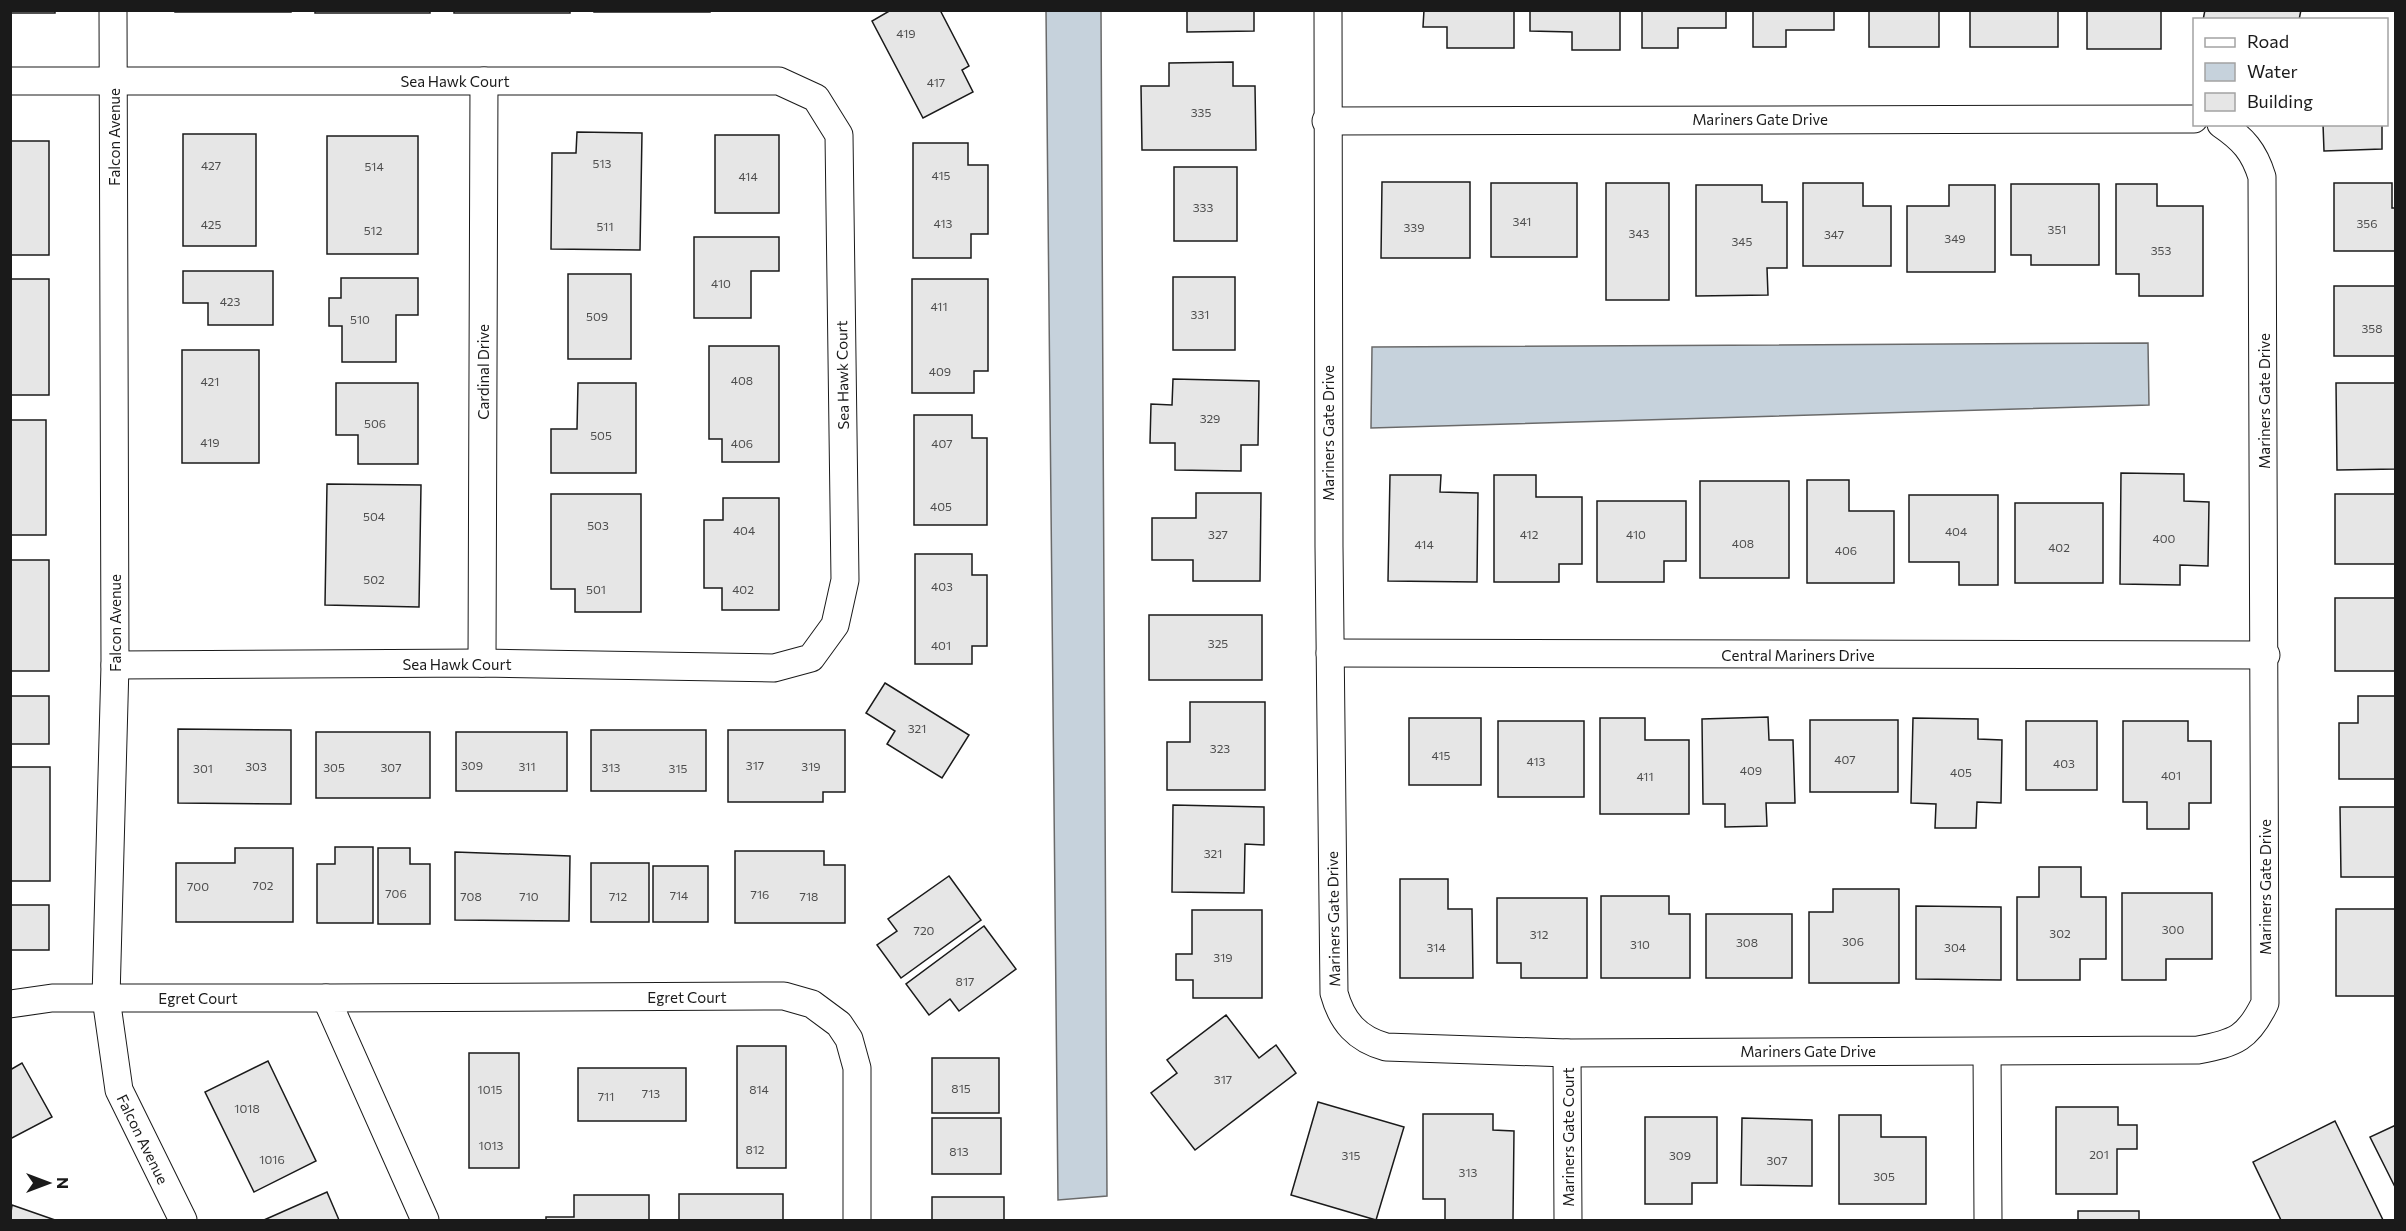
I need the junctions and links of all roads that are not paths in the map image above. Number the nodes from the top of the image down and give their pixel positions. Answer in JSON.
{"nodes":[{"id":1,"x":113,"y":10,"type":"edge"},
{"id":2,"x":1328,"y":10,"type":"edge"},
{"id":3,"x":10,"y":81,"type":"edge"},
{"id":4,"x":113,"y":81,"type":"junction"},
{"id":5,"x":484,"y":81,"type":"junction"},
{"id":6,"x":2193,"y":118,"type":"edge"},
{"id":7,"x":1326,"y":121,"type":"junction"},
{"id":8,"x":2224,"y":126,"type":"edge"},
{"id":9,"x":1330,"y":653,"type":"junction"},
{"id":10,"x":2266,"y":656,"type":"junction"},
{"id":11,"x":482,"y":663,"type":"junction"},
{"id":12,"x":115,"y":665,"type":"junction"},
{"id":13,"x":106,"y":998,"type":"junction"},
{"id":14,"x":326,"y":998,"type":"junction"},
{"id":15,"x":10,"y":1004,"type":"edge"},
{"id":16,"x":1987,"y":1052,"type":"junction"},
{"id":17,"x":1568,"y":1053,"type":"junction"},
{"id":18,"x":183,"y":1221,"type":"edge"},
{"id":19,"x":425,"y":1221,"type":"edge"},
{"id":20,"x":857,"y":1221,"type":"edge"},
{"id":21,"x":1569,"y":1221,"type":"edge"},
{"id":22,"x":1988,"y":1221,"type":"edge"}],
"edges":[{"from":1,"to":4,"type":"street","name":"Falcon Avenue"},
{"from":2,"to":7,"type":"street","name":"Mariners Gate Drive"},
{"from":3,"to":4,"type":"street","name":"Sea Hawk Court"},
{"from":4,"to":5,"type":"street","name":"Sea Hawk Court"},
{"from":4,"to":12,"type":"street","name":"Falcon Avenue"},
{"from":5,"to":11,"type":"street","name":"Cardinal Drive"},
{"from":5,"to":11,"type":"street","name":"Sea Hawk Court"},
{"from":6,"to":7,"type":"street","name":"Mariners Gate Drive"},
{"from":7,"to":9,"type":"street","name":"Mariners Gate Drive"},
{"from":8,"to":10,"type":"street","name":"Mariners Gate Drive"},
{"from":9,"to":10,"type":"street","name":"Central Mariners Drive"},
{"from":9,"to":17,"type":"street","name":"Mariners Gate Drive"},
{"from":10,"to":16,"type":"street","name":"Mariners Gate Drive"},
{"from":11,"to":12,"type":"street","name":"Sea Hawk Court"},
{"from":12,"to":13,"type":"street","name":"Falcon Avenue"},
{"from":13,"to":14,"type":"street","name":"Egret Court"},
{"from":13,"to":15,"type":"street","name":"Egret Court"},
{"from":13,"to":18,"type":"street","name":"Falcon Avenue"},
{"from":14,"to":19,"type":"street"},
{"from":14,"to":20,"type":"street","name":"Egret Court"},
{"from":16,"to":17,"type":"street","name":"Mariners Gate Drive"},
{"from":16,"to":22,"type":"street"},
{"from":17,"to":21,"type":"street","name":"Mariners Gate Court"}]}
